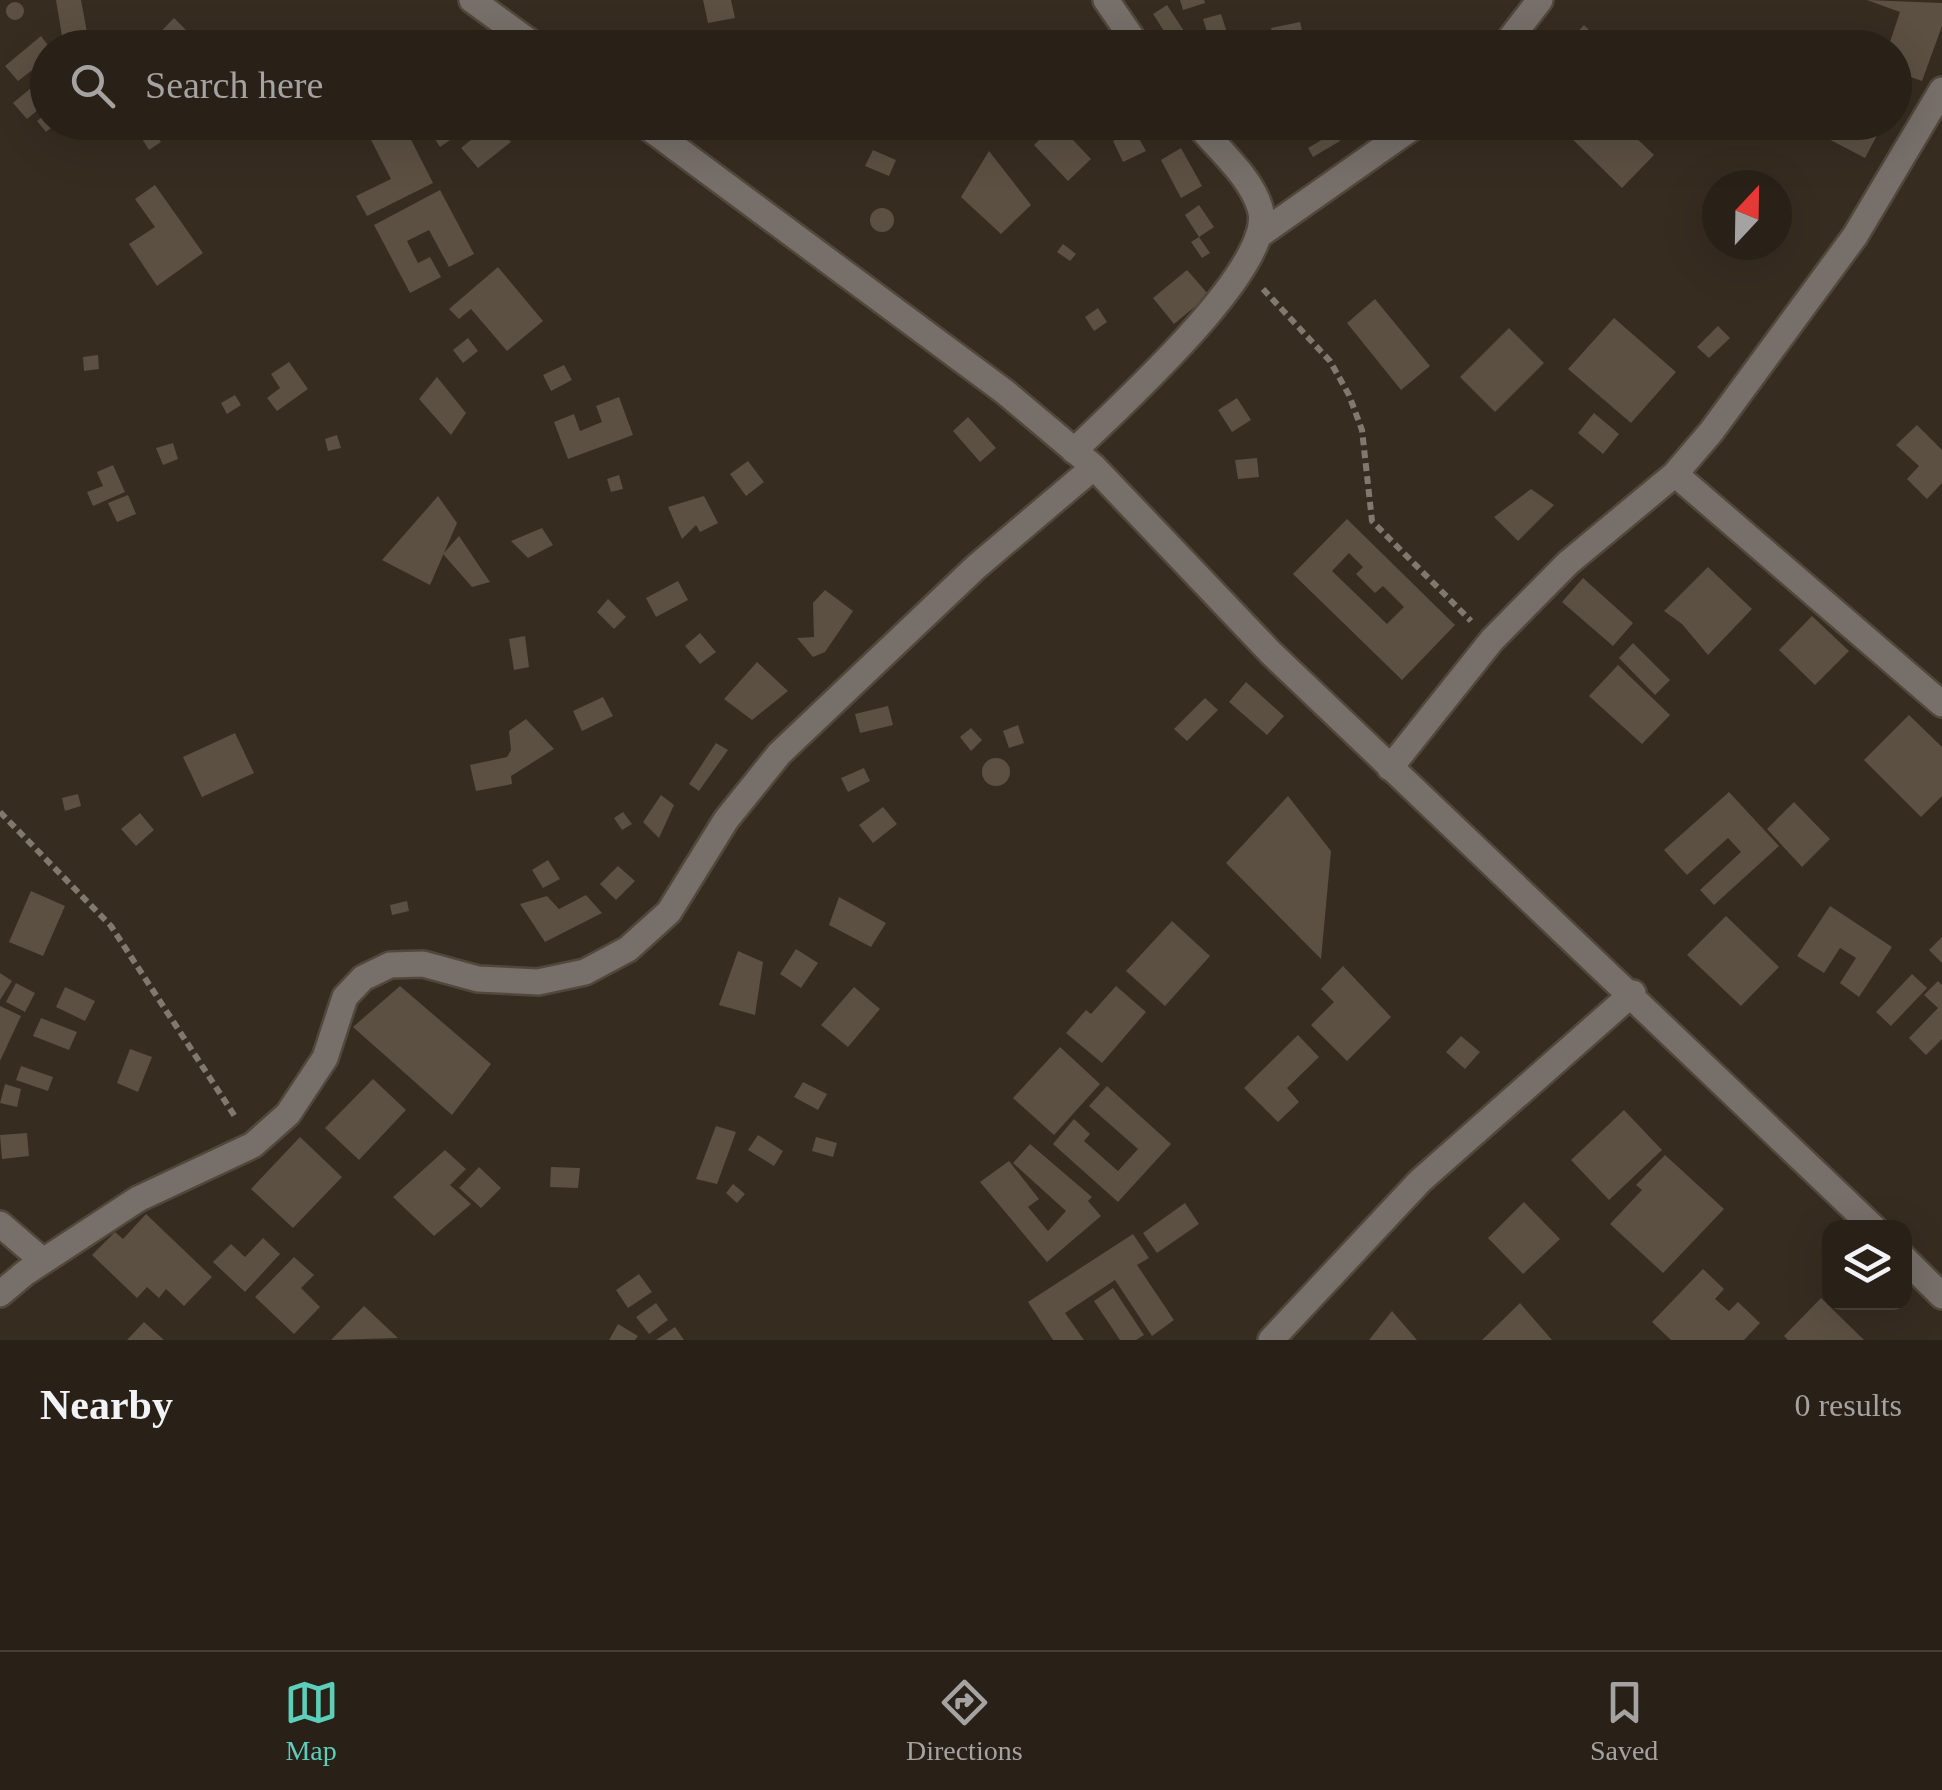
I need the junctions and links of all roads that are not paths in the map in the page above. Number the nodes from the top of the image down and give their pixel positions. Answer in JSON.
{"nodes":[{"id":1,"x":472,"y":0,"type":"edge"},
{"id":2,"x":1106,"y":0,"type":"edge"},
{"id":3,"x":1540,"y":0,"type":"edge"},
{"id":4,"x":513,"y":30,"type":"edge"},
{"id":5,"x":1127,"y":30,"type":"edge"},
{"id":6,"x":1517,"y":30,"type":"edge"},
{"id":7,"x":1942,"y":90,"type":"edge"},
{"id":8,"x":1934,"y":125,"type":"edge"},
{"id":9,"x":665,"y":140,"type":"edge"},
{"id":10,"x":1211,"y":140,"type":"edge"},
{"id":11,"x":1394,"y":140,"type":"edge"},
{"id":12,"x":1258,"y":236,"type":"junction"},
{"id":13,"x":1084,"y":459,"type":"junction"},
{"id":14,"x":1675,"y":474,"type":"junction"},
{"id":15,"x":1942,"y":704,"type":"edge"},
{"id":16,"x":1390,"y":768,"type":"junction"},
{"id":17,"x":1633,"y":993,"type":"junction"},
{"id":18,"x":1866,"y":1220,"type":"edge"},
{"id":19,"x":0,"y":1224,"type":"edge"},
{"id":20,"x":43,"y":1261,"type":"junction"},
{"id":21,"x":1912,"y":1266,"type":"edge"},
{"id":22,"x":0,"y":1294,"type":"edge"},
{"id":23,"x":1942,"y":1296,"type":"edge"},
{"id":24,"x":1271,"y":1340,"type":"edge"}],
"edges":[{"from":1,"to":4,"type":"street"},
{"from":2,"to":5,"type":"street"},
{"from":3,"to":6,"type":"street"},
{"from":7,"to":8,"type":"street"},
{"from":8,"to":14,"type":"street"},
{"from":9,"to":13,"type":"street"},
{"from":10,"to":12,"type":"street"},
{"from":11,"to":12,"type":"street"},
{"from":12,"to":13,"type":"street"},
{"from":13,"to":16,"type":"street"},
{"from":13,"to":20,"type":"street"},
{"from":14,"to":15,"type":"street"},
{"from":14,"to":16,"type":"street"},
{"from":16,"to":17,"type":"street"},
{"from":17,"to":18,"type":"street"},
{"from":17,"to":24,"type":"street"},
{"from":19,"to":20,"type":"street"},
{"from":20,"to":22,"type":"street"},
{"from":21,"to":23,"type":"street"}]}
